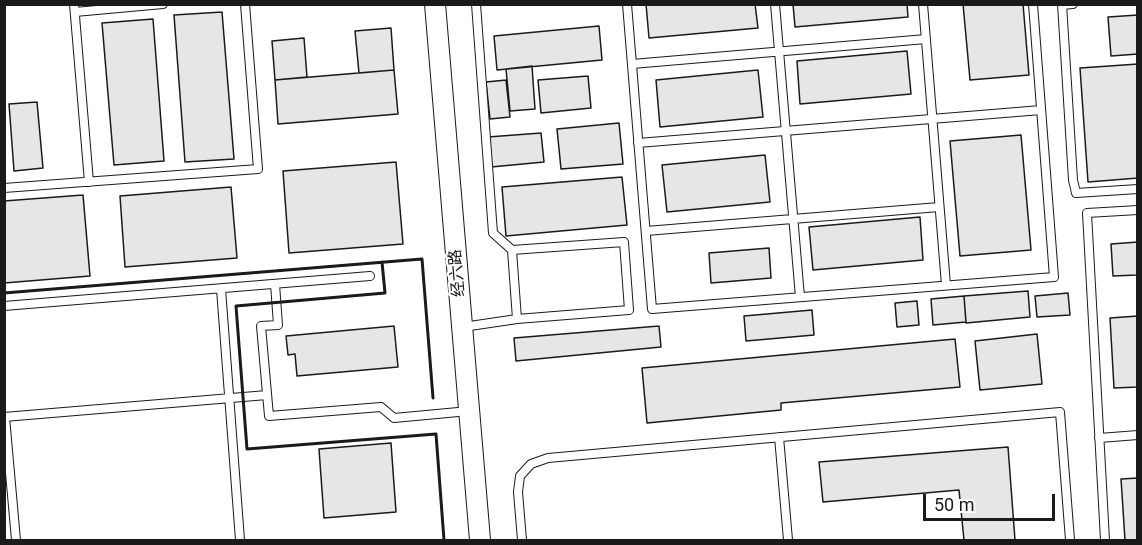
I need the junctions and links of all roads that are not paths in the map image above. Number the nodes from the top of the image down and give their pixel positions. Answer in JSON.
{"nodes":[{"id":1,"x":163,"y":4,"type":"edge"},
{"id":2,"x":245,"y":4,"type":"edge"},
{"id":3,"x":435,"y":4,"type":"edge"},
{"id":4,"x":476,"y":4,"type":"edge"},
{"id":5,"x":627,"y":4,"type":"edge"},
{"id":6,"x":775,"y":4,"type":"edge"},
{"id":7,"x":923,"y":4,"type":"edge"},
{"id":8,"x":1033,"y":4,"type":"edge"},
{"id":9,"x":1073,"y":4,"type":"edge"},
{"id":10,"x":1062,"y":5,"type":"edge"},
{"id":11,"x":75,"y":8,"type":"edge"},
{"id":12,"x":926,"y":39,"type":"junction"},
{"id":13,"x":779,"y":51,"type":"junction"},
{"id":14,"x":632,"y":64,"type":"junction"},
{"id":15,"x":1041,"y":110,"type":"junction"},
{"id":16,"x":932,"y":119,"type":"junction"},
{"id":17,"x":786,"y":131,"type":"junction"},
{"id":18,"x":638,"y":143,"type":"junction"},
{"id":19,"x":89,"y":182,"type":"junction"},
{"id":20,"x":4,"y":188,"type":"edge"},
{"id":21,"x":1137,"y":189,"type":"edge"},
{"id":22,"x":939,"y":207,"type":"junction"},
{"id":23,"x":1137,"y":210,"type":"edge"},
{"id":24,"x":793,"y":219,"type":"junction"},
{"id":25,"x":646,"y":231,"type":"junction"},
{"id":26,"x":512,"y":250,"type":"junction"},
{"id":27,"x":370,"y":276,"type":"dead end"},
{"id":28,"x":275,"y":284,"type":"junction"},
{"id":29,"x":946,"y":285,"type":"junction"},
{"id":30,"x":221,"y":289,"type":"junction"},
{"id":31,"x":800,"y":297,"type":"junction"},
{"id":32,"x":4,"y":306,"type":"edge"},
{"id":33,"x":518,"y":319,"type":"junction"},
{"id":34,"x":462,"y":327,"type":"junction"},
{"id":35,"x":267,"y":394,"type":"junction"},
{"id":36,"x":229,"y":398,"type":"junction"},
{"id":37,"x":469,"y":411,"type":"junction"},
{"id":38,"x":5,"y":417,"type":"edge"},
{"id":39,"x":1137,"y":435,"type":"edge"},
{"id":40,"x":779,"y":437,"type":"junction"},
{"id":41,"x":1099,"y":438,"type":"junction"},
{"id":42,"x":4,"y":524,"type":"edge"},
{"id":43,"x":14,"y":524,"type":"junction"},
{"id":44,"x":16,"y":540,"type":"edge"},
{"id":45,"x":240,"y":540,"type":"edge"},
{"id":46,"x":480,"y":540,"type":"edge"},
{"id":47,"x":522,"y":540,"type":"edge"},
{"id":48,"x":788,"y":540,"type":"edge"},
{"id":49,"x":1070,"y":540,"type":"edge"},
{"id":50,"x":1105,"y":540,"type":"edge"}],
"edges":[{"from":1,"to":11,"type":"lane"},
{"from":2,"to":19,"type":"lane"},
{"from":3,"to":34,"type":"street","name":"经六路"},
{"from":4,"to":26,"type":"lane"},
{"from":5,"to":14,"type":"lane"},
{"from":6,"to":13,"type":"lane"},
{"from":7,"to":12,"type":"lane"},
{"from":8,"to":15,"type":"lane"},
{"from":9,"to":10,"type":"lane"},
{"from":10,"to":21,"type":"lane"},
{"from":11,"to":19,"type":"lane"},
{"from":12,"to":13,"type":"lane"},
{"from":12,"to":16,"type":"lane"},
{"from":13,"to":14,"type":"lane"},
{"from":13,"to":17,"type":"lane"},
{"from":14,"to":18,"type":"lane"},
{"from":15,"to":16,"type":"lane"},
{"from":15,"to":29,"type":"lane"},
{"from":16,"to":17,"type":"lane"},
{"from":16,"to":22,"type":"lane"},
{"from":17,"to":18,"type":"lane"},
{"from":17,"to":24,"type":"lane"},
{"from":18,"to":25,"type":"lane"},
{"from":19,"to":20,"type":"lane"},
{"from":22,"to":24,"type":"lane"},
{"from":22,"to":29,"type":"lane"},
{"from":23,"to":41,"type":"lane"},
{"from":24,"to":25,"type":"lane"},
{"from":24,"to":31,"type":"lane"},
{"from":25,"to":31,"type":"lane"},
{"from":26,"to":33,"type":"lane"},
{"from":26,"to":33,"type":"lane"},
{"from":27,"to":28,"type":"lane"},
{"from":28,"to":30,"type":"lane"},
{"from":28,"to":35,"type":"lane"},
{"from":29,"to":31,"type":"lane"},
{"from":30,"to":32,"type":"lane"},
{"from":30,"to":36,"type":"lane"},
{"from":33,"to":34,"type":"lane"},
{"from":34,"to":37,"type":"street","name":"经六路"},
{"from":35,"to":36,"type":"lane"},
{"from":35,"to":37,"type":"lane"},
{"from":36,"to":38,"type":"lane"},
{"from":36,"to":45,"type":"lane"},
{"from":37,"to":46,"type":"street","name":"经六路"},
{"from":38,"to":43,"type":"lane"},
{"from":39,"to":41,"type":"lane"},
{"from":40,"to":47,"type":"lane"},
{"from":40,"to":48,"type":"lane"},
{"from":40,"to":49,"type":"lane"},
{"from":41,"to":50,"type":"lane"},
{"from":42,"to":43,"type":"lane"},
{"from":43,"to":44,"type":"lane"}]}
